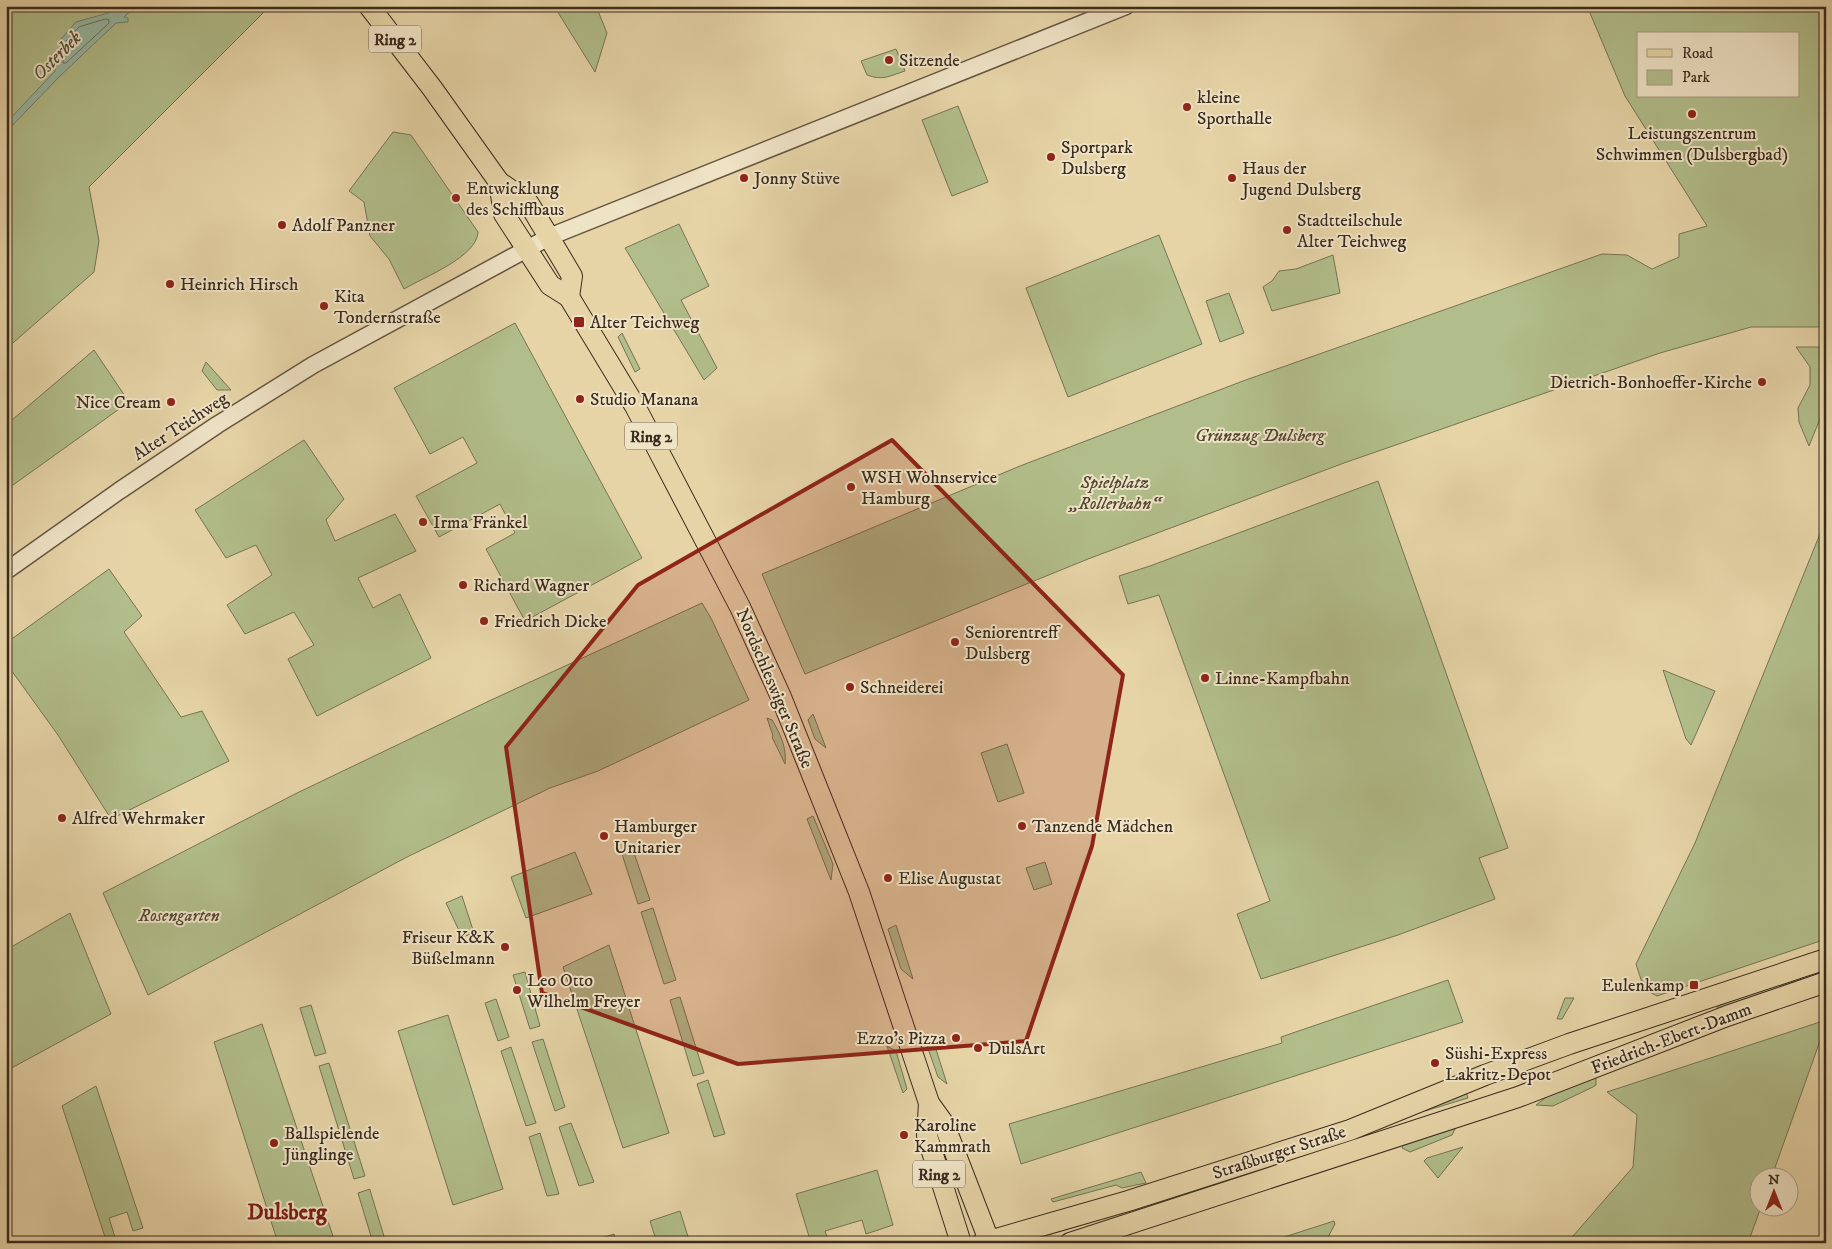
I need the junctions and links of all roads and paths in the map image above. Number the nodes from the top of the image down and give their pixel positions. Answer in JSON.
{"nodes":[{"id":1,"x":370,"y":6,"type":"edge"},
{"id":2,"x":1126,"y":6,"type":"edge"},
{"id":3,"x":499,"y":182,"type":"junction"},
{"id":4,"x":549,"y":237,"type":"junction"},
{"id":5,"x":526,"y":249,"type":"junction"},
{"id":6,"x":569,"y":297,"type":"junction"},
{"id":7,"x":6,"y":571,"type":"edge"},
{"id":8,"x":1826,"y":959,"type":"edge"},
{"id":9,"x":1826,"y":982,"type":"edge"},
{"id":10,"x":1569,"y":1044,"type":"joint"},
{"id":11,"x":1518,"y":1097,"type":"joint"},
{"id":12,"x":929,"y":1103,"type":"junction"},
{"id":13,"x":987,"y":1242,"type":"edge"},
{"id":14,"x":961,"y":1243,"type":"edge"},
{"id":15,"x":1070,"y":1243,"type":"edge"}],
"edges":[{"from":1,"to":3,"type":"main road","name":"Nordschleswiger Straße","number":"Ring 2"},
{"from":2,"to":4,"type":"street","name":"Alter Teichweg"},
{"from":3,"to":4,"type":"main road","name":"Nordschleswiger Straße","number":"Ring 2"},
{"from":3,"to":5,"type":"main road","name":"Nordschleswiger Straße","number":"Ring 2"},
{"from":4,"to":5,"type":"street","name":"Alter Teichweg"},
{"from":4,"to":6,"type":"main road","name":"Nordschleswiger Straße","number":"Ring 2"},
{"from":5,"to":6,"type":"main road","name":"Nordschleswiger Straße","number":"Ring 2"},
{"from":5,"to":7,"type":"street","name":"Alter Teichweg"},
{"from":6,"to":12,"type":"main road","name":"Nordschleswiger Straße","number":"Ring 2"},
{"from":8,"to":10,"type":"main road","name":"Friedrich-Ebert-Damm"},
{"from":9,"to":11,"type":"main road","name":"Friedrich-Ebert-Damm"},
{"from":10,"to":13,"type":"main road","name":"Straßburger Straße"},
{"from":11,"to":15,"type":"main road","name":"Straßburger Straße"},
{"from":12,"to":13,"type":"main road","name":"Nordschleswiger Straße","number":"Ring 2"},
{"from":12,"to":14,"type":"main road","name":"Nordschleswiger Straße","number":"Ring 2"}]}
